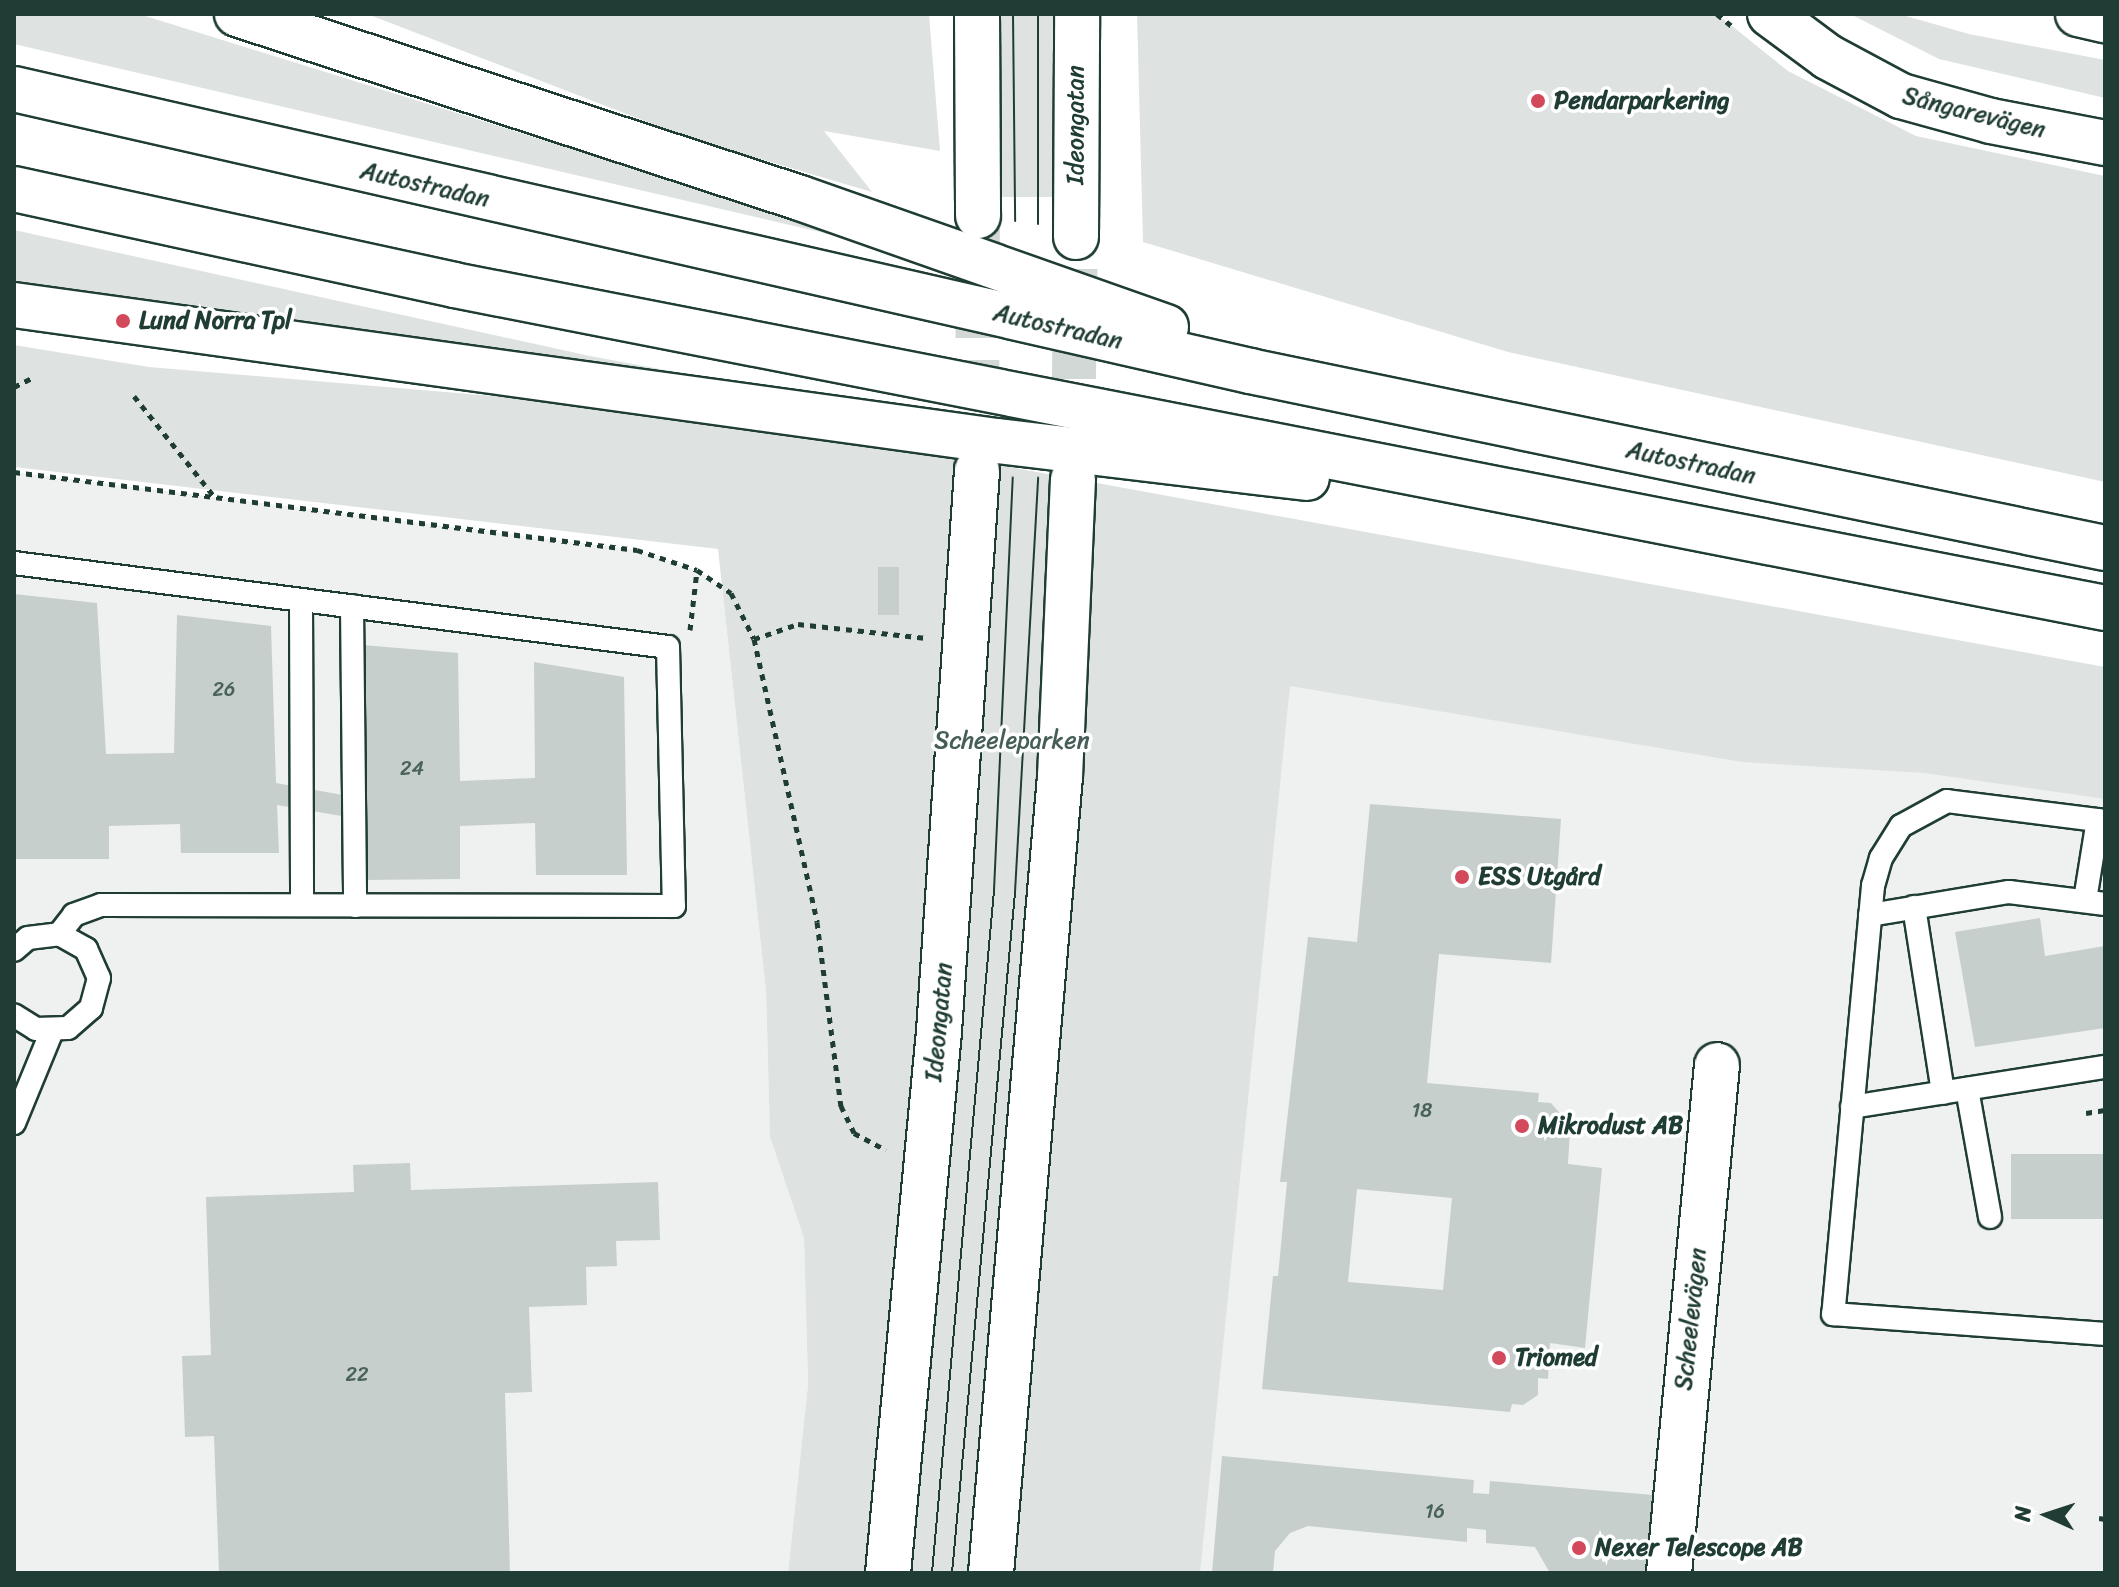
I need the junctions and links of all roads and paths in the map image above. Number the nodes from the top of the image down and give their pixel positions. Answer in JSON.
{"nodes":[{"id":1,"x":237,"y":14,"type":"edge"},
{"id":2,"x":977,"y":14,"type":"edge"},
{"id":3,"x":1077,"y":14,"type":"edge"},
{"id":4,"x":1770,"y":14,"type":"edge"},
{"id":5,"x":2078,"y":14,"type":"edge"},
{"id":6,"x":2105,"y":20,"type":"edge"},
{"id":7,"x":14,"y":89,"type":"edge"},
{"id":8,"x":2105,"y":143,"type":"edge"},
{"id":9,"x":14,"y":189,"type":"edge"},
{"id":10,"x":978,"y":216,"type":"tunnel mouth"},
{"id":11,"x":1076,"y":237,"type":"tunnel mouth"},
{"id":12,"x":14,"y":305,"type":"edge"},
{"id":13,"x":32,"y":378,"type":"dead end"},
{"id":14,"x":14,"y":387,"type":"edge"},
{"id":15,"x":1346,"y":391,"type":"junction"},
{"id":16,"x":134,"y":396,"type":"dead end"},
{"id":17,"x":977,"y":470,"type":"tunnel mouth"},
{"id":18,"x":14,"y":472,"type":"edge"},
{"id":19,"x":1073,"y":479,"type":"tunnel mouth"},
{"id":20,"x":214,"y":496,"type":"junction"},
{"id":21,"x":1568,"y":504,"type":"junction"},
{"id":22,"x":2105,"y":548,"type":"edge"},
{"id":23,"x":14,"y":563,"type":"edge"},
{"id":24,"x":697,"y":570,"type":"junction"},
{"id":25,"x":301,"y":600,"type":"junction"},
{"id":26,"x":352,"y":606,"type":"junction"},
{"id":27,"x":2105,"y":608,"type":"edge"},
{"id":28,"x":754,"y":639,"type":"junction"},
{"id":29,"x":932,"y":639,"type":"dead end"},
{"id":30,"x":668,"y":647,"type":"junction"},
{"id":31,"x":2102,"y":821,"type":"edge"},
{"id":32,"x":2095,"y":902,"type":"edge"},
{"id":33,"x":302,"y":905,"type":"junction"},
{"id":34,"x":355,"y":906,"type":"junction"},
{"id":35,"x":1914,"y":907,"type":"junction"},
{"id":36,"x":1870,"y":915,"type":"junction"},
{"id":37,"x":59,"y":934,"type":"junction"},
{"id":38,"x":14,"y":947,"type":"edge"},
{"id":39,"x":14,"y":1015,"type":"edge"},
{"id":40,"x":52,"y":1031,"type":"junction"},
{"id":41,"x":1717,"y":1065,"type":"dead end"},
{"id":42,"x":2105,"y":1067,"type":"edge"},
{"id":43,"x":1967,"y":1089,"type":"junction"},
{"id":44,"x":1943,"y":1093,"type":"junction"},
{"id":45,"x":1852,"y":1107,"type":"junction"},
{"id":46,"x":2105,"y":1110,"type":"edge"},
{"id":47,"x":2086,"y":1113,"type":"dead end"},
{"id":48,"x":14,"y":1123,"type":"edge"},
{"id":49,"x":893,"y":1151,"type":"dead end"},
{"id":50,"x":1990,"y":1217,"type":"dead end"},
{"id":51,"x":2105,"y":1334,"type":"edge"},
{"id":52,"x":888,"y":1573,"type":"edge"},
{"id":53,"x":991,"y":1573,"type":"edge"},
{"id":54,"x":1669,"y":1573,"type":"edge"}],
"edges":[{"from":1,"to":15,"type":"main road"},
{"from":2,"to":10,"type":"main road"},
{"from":3,"to":11,"type":"main road","name":"Ideongatan"},
{"from":4,"to":8,"type":"main road","name":"Sångarevägen"},
{"from":5,"to":6,"type":"main road"},
{"from":7,"to":15,"type":"main road","name":"Autostradan"},
{"from":9,"to":21,"type":"main road"},
{"from":12,"to":21,"type":"main road"},
{"from":13,"to":14,"type":"path"},
{"from":15,"to":22,"type":"main road","name":"Autostradan"},
{"from":16,"to":20,"type":"path"},
{"from":17,"to":52,"type":"main road","name":"Ideongatan"},
{"from":18,"to":20,"type":"path"},
{"from":19,"to":53,"type":"main road"},
{"from":20,"to":24,"type":"path"},
{"from":21,"to":27,"type":"main road"},
{"from":23,"to":25,"type":"lane"},
{"from":24,"to":28,"type":"path"},
{"from":24,"to":30,"type":"path"},
{"from":25,"to":26,"type":"lane"},
{"from":25,"to":33,"type":"lane"},
{"from":26,"to":30,"type":"lane"},
{"from":26,"to":34,"type":"lane"},
{"from":28,"to":29,"type":"path"},
{"from":28,"to":49,"type":"path"},
{"from":30,"to":34,"type":"lane"},
{"from":31,"to":32,"type":"lane"},
{"from":31,"to":36,"type":"lane"},
{"from":32,"to":35,"type":"lane"},
{"from":33,"to":34,"type":"lane"},
{"from":33,"to":37,"type":"lane"},
{"from":35,"to":36,"type":"lane"},
{"from":35,"to":44,"type":"lane"},
{"from":36,"to":45,"type":"lane"},
{"from":37,"to":38,"type":"lane"},
{"from":37,"to":40,"type":"lane"},
{"from":39,"to":40,"type":"lane"},
{"from":40,"to":48,"type":"lane"},
{"from":41,"to":54,"type":"main road","name":"Scheelevägen"},
{"from":42,"to":43,"type":"lane"},
{"from":43,"to":44,"type":"lane"},
{"from":43,"to":50,"type":"lane"},
{"from":44,"to":45,"type":"lane"},
{"from":45,"to":51,"type":"lane"},
{"from":46,"to":47,"type":"path"}]}
